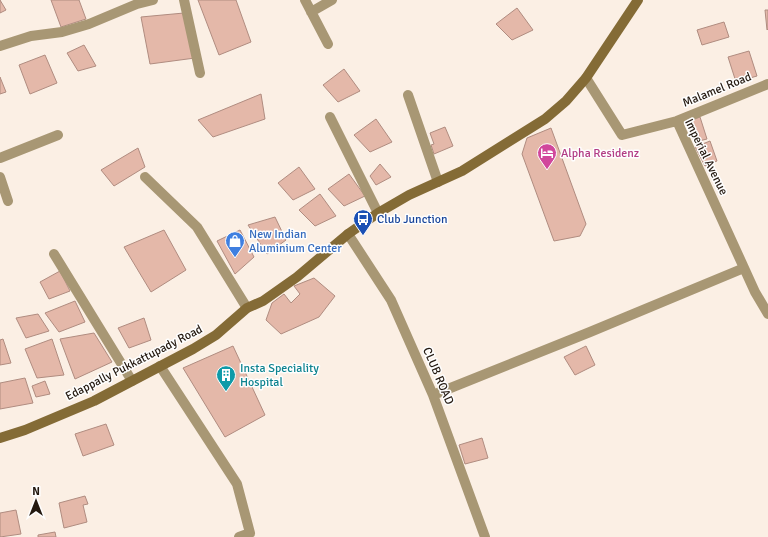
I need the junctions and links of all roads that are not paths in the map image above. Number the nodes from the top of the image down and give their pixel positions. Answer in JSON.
{"nodes":[{"id":1,"x":153,"y":0,"type":"edge"},
{"id":2,"x":184,"y":0,"type":"edge"},
{"id":3,"x":305,"y":0,"type":"edge"},
{"id":4,"x":332,"y":0,"type":"edge"},
{"id":5,"x":638,"y":0,"type":"edge"},
{"id":6,"x":136,"y":2,"type":"edge"},
{"id":7,"x":311,"y":12,"type":"junction"},
{"id":8,"x":328,"y":44,"type":"dead end"},
{"id":9,"x":0,"y":46,"type":"edge"},
{"id":10,"x":200,"y":73,"type":"dead end"},
{"id":11,"x":586,"y":78,"type":"junction"},
{"id":12,"x":768,"y":84,"type":"edge"},
{"id":13,"x":408,"y":96,"type":"dead end"},
{"id":14,"x":330,"y":117,"type":"dead end"},
{"id":15,"x":677,"y":121,"type":"junction"},
{"id":16,"x":58,"y":135,"type":"dead end"},
{"id":17,"x":0,"y":158,"type":"edge"},
{"id":18,"x":0,"y":176,"type":"edge"},
{"id":19,"x":145,"y":177,"type":"dead end"},
{"id":20,"x":438,"y":182,"type":"junction"},
{"id":21,"x":8,"y":202,"type":"dead end"},
{"id":22,"x":378,"y":213,"type":"junction"},
{"id":23,"x":348,"y":234,"type":"junction"},
{"id":24,"x":54,"y":254,"type":"dead end"},
{"id":25,"x":744,"y":268,"type":"junction"},
{"id":26,"x":246,"y":308,"type":"junction"},
{"id":27,"x":768,"y":314,"type":"edge"},
{"id":28,"x":160,"y":366,"type":"junction"},
{"id":29,"x":132,"y":381,"type":"junction"},
{"id":30,"x":433,"y":395,"type":"junction"},
{"id":31,"x":0,"y":438,"type":"edge"},
{"id":32,"x":251,"y":535,"type":"edge"},
{"id":33,"x":240,"y":537,"type":"edge"},
{"id":34,"x":485,"y":537,"type":"edge"}],
"edges":[{"from":1,"to":6,"type":"street"},
{"from":2,"to":10,"type":"street"},
{"from":3,"to":7,"type":"street"},
{"from":4,"to":7,"type":"street"},
{"from":5,"to":11,"type":"main road","name":"Edappally Pukkattupady Road"},
{"from":6,"to":9,"type":"street"},
{"from":7,"to":8,"type":"street"},
{"from":11,"to":15,"type":"street","name":"Imperial Avenue"},
{"from":11,"to":20,"type":"main road","name":"Edappally Pukkattupady Road"},
{"from":12,"to":15,"type":"street","name":"Malamel Road"},
{"from":13,"to":20,"type":"street"},
{"from":14,"to":22,"type":"street"},
{"from":15,"to":25,"type":"street","name":"Imperial Avenue"},
{"from":16,"to":17,"type":"street"},
{"from":18,"to":21,"type":"street"},
{"from":19,"to":26,"type":"street"},
{"from":20,"to":22,"type":"main road","name":"Edappally Pukkattupady Road"},
{"from":22,"to":23,"type":"main road","name":"Edappally Pukkattupady Road"},
{"from":23,"to":26,"type":"main road","name":"Edappally Pukkattupady Road"},
{"from":23,"to":30,"type":"street","name":"CLUB ROAD"},
{"from":24,"to":29,"type":"street"},
{"from":25,"to":27,"type":"street","name":"Imperial Avenue"},
{"from":25,"to":30,"type":"street"},
{"from":26,"to":28,"type":"main road","name":"Edappally Pukkattupady Road"},
{"from":28,"to":29,"type":"main road","name":"Edappally Pukkattupady Road"},
{"from":28,"to":32,"type":"street"},
{"from":29,"to":31,"type":"main road","name":"Edappally Pukkattupady Road"},
{"from":30,"to":34,"type":"street","name":"CLUB ROAD"},
{"from":32,"to":33,"type":"street"}]}
